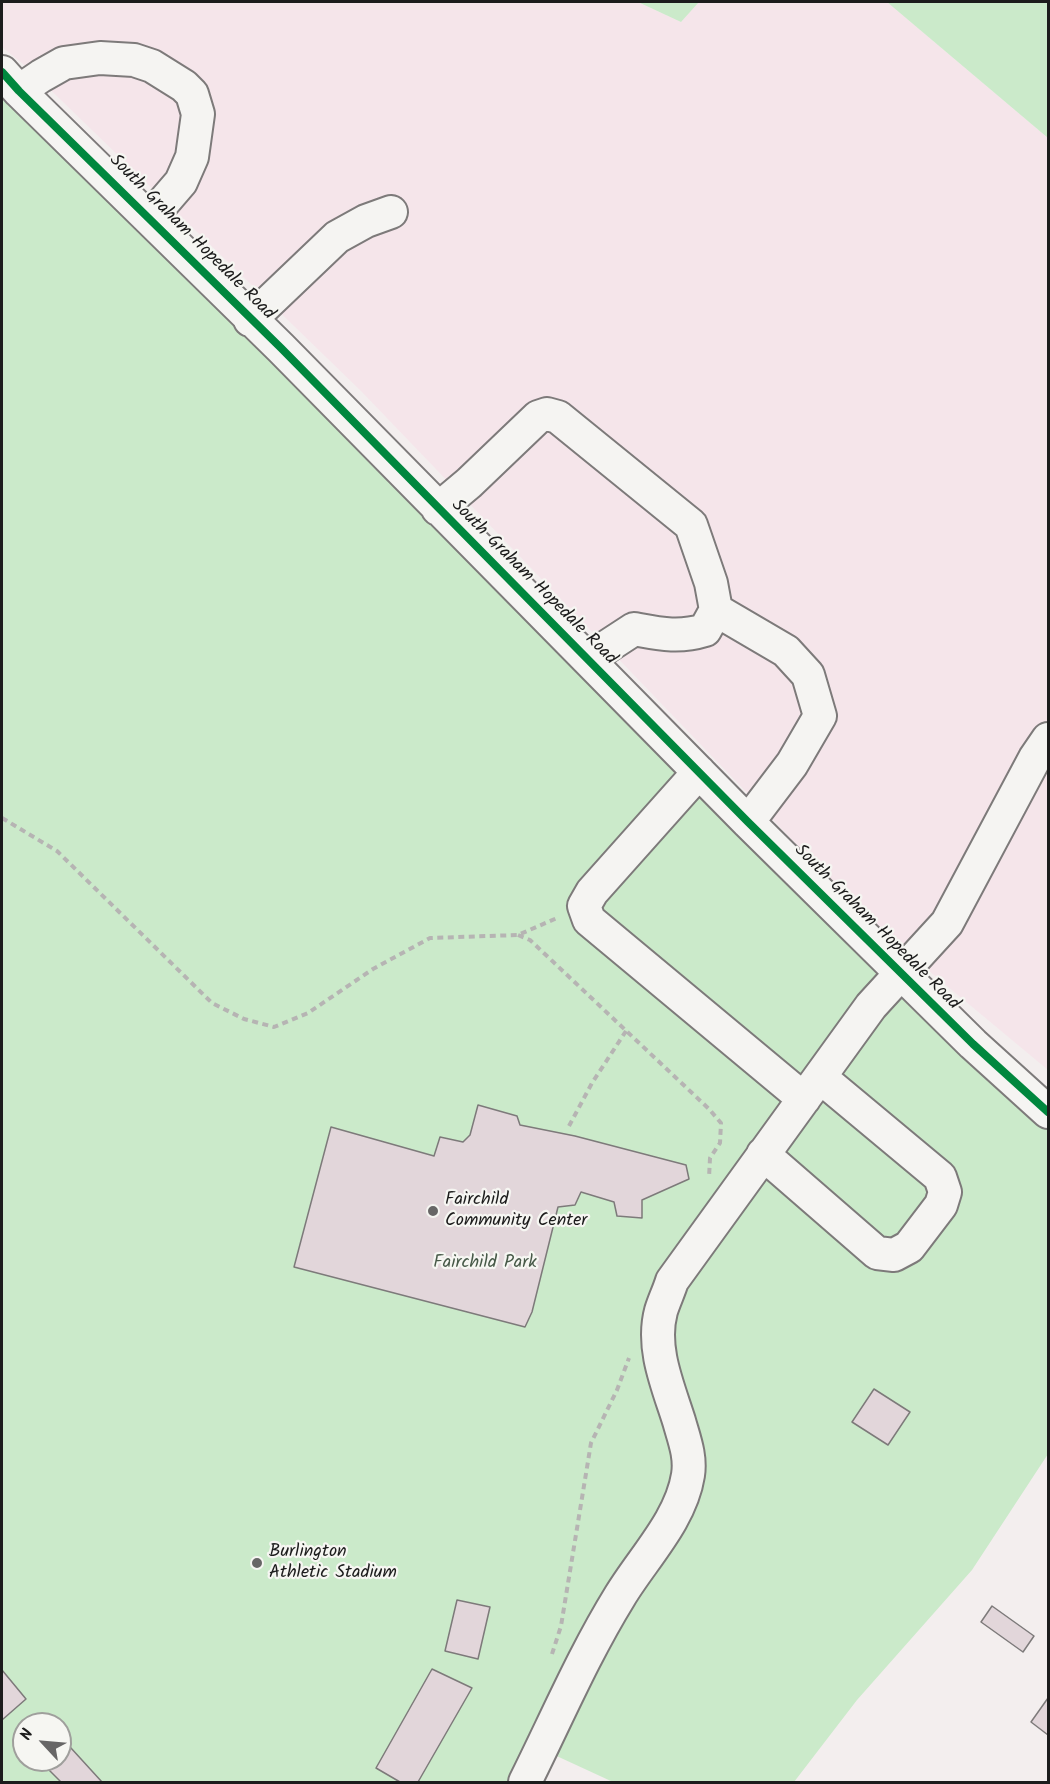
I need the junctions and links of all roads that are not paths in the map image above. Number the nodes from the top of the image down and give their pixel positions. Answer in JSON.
{"nodes":[{"id":1,"x":10,"y":81,"type":"edge"},
{"id":2,"x":391,"y":212,"type":"dead end"},
{"id":3,"x":150,"y":218,"type":"junction"},
{"id":4,"x":250,"y":320,"type":"junction"},
{"id":5,"x":438,"y":509,"type":"junction"},
{"id":6,"x":716,"y":610,"type":"junction"},
{"id":7,"x":588,"y":659,"type":"junction"},
{"id":8,"x":1048,"y":739,"type":"edge"},
{"id":9,"x":699,"y":772,"type":"junction"},
{"id":10,"x":748,"y":822,"type":"junction"},
{"id":11,"x":901,"y":973,"type":"junction"},
{"id":12,"x":812,"y":1088,"type":"junction"},
{"id":13,"x":1048,"y":1112,"type":"edge"},
{"id":14,"x":763,"y":1154,"type":"junction"},
{"id":15,"x":525,"y":1782,"type":"edge"}],
"edges":[{"from":1,"to":3,"type":"street","name":"South Graham Hopedale Road"},
{"from":1,"to":3,"type":"street"},
{"from":2,"to":4,"type":"street"},
{"from":3,"to":4,"type":"street","name":"South Graham Hopedale Road"},
{"from":4,"to":5,"type":"street","name":"South Graham Hopedale Road"},
{"from":5,"to":6,"type":"street"},
{"from":5,"to":7,"type":"street","name":"South Graham Hopedale Road"},
{"from":6,"to":7,"type":"street"},
{"from":6,"to":10,"type":"street"},
{"from":7,"to":9,"type":"street","name":"South Graham Hopedale Road"},
{"from":8,"to":11,"type":"street"},
{"from":9,"to":10,"type":"street","name":"South Graham Hopedale Road"},
{"from":9,"to":12,"type":"street"},
{"from":10,"to":11,"type":"street","name":"South Graham Hopedale Road"},
{"from":11,"to":12,"type":"street"},
{"from":11,"to":13,"type":"street","name":"South Graham Hopedale Road"},
{"from":12,"to":14,"type":"street"},
{"from":12,"to":14,"type":"street"},
{"from":14,"to":15,"type":"street"}]}
